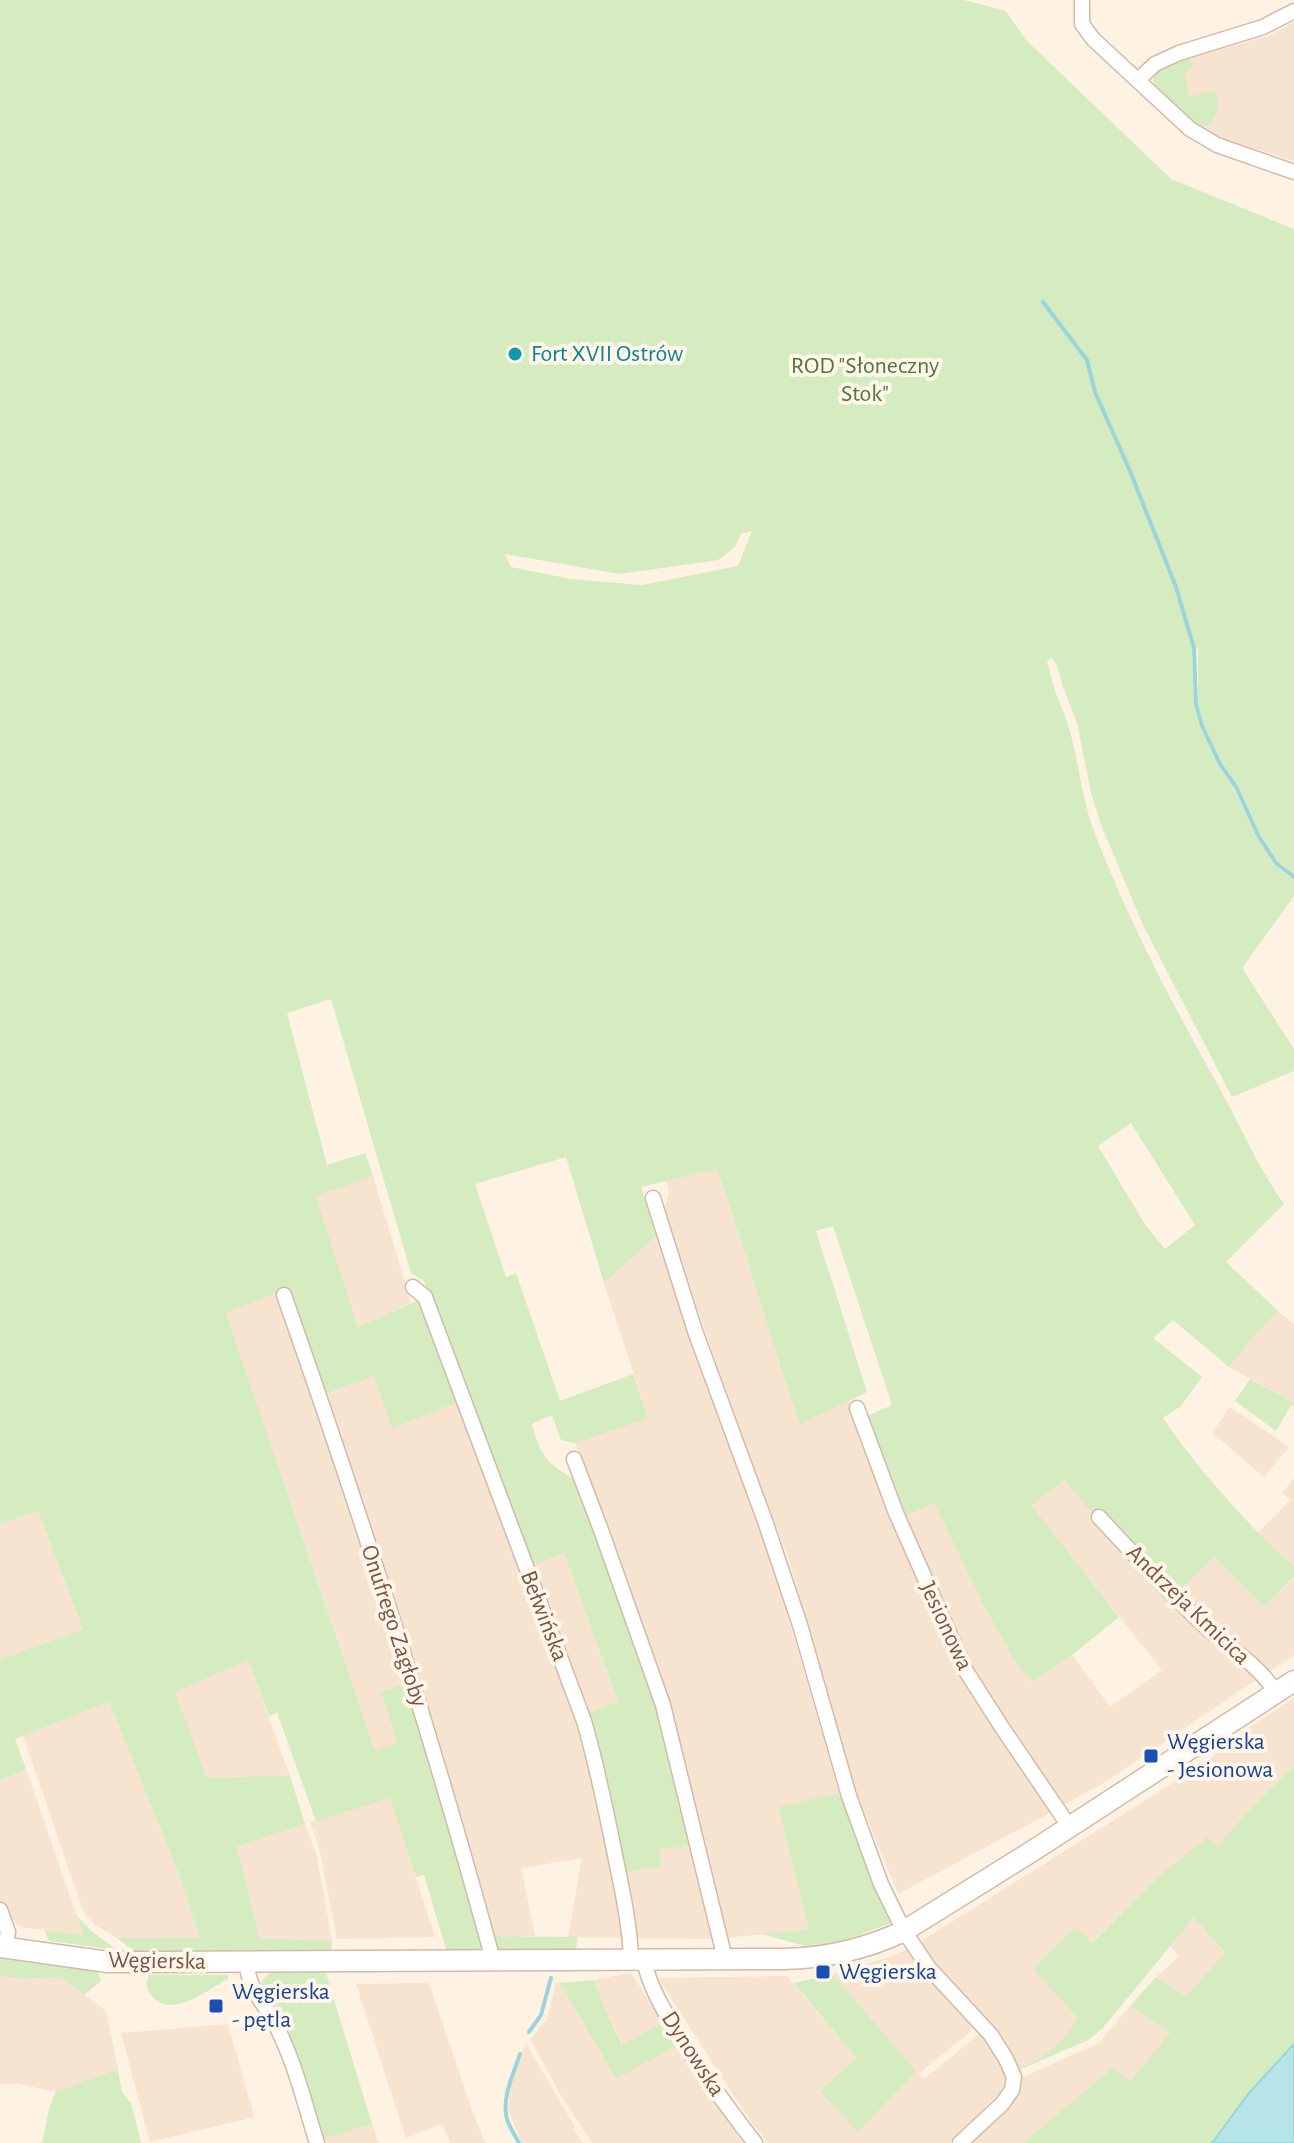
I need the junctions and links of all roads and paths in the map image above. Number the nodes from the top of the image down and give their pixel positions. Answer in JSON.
{"nodes":[{"id":1,"x":1081,"y":1,"type":"edge"},
{"id":2,"x":1294,"y":11,"type":"edge"},
{"id":3,"x":1139,"y":79,"type":"junction"},
{"id":4,"x":1294,"y":172,"type":"edge"},
{"id":5,"x":653,"y":1198,"type":"dead end"},
{"id":6,"x":413,"y":1287,"type":"dead end"},
{"id":7,"x":284,"y":1295,"type":"dead end"},
{"id":8,"x":857,"y":1408,"type":"dead end"},
{"id":9,"x":574,"y":1459,"type":"dead end"},
{"id":10,"x":1099,"y":1517,"type":"dead end"},
{"id":11,"x":1294,"y":1681,"type":"edge"},
{"id":12,"x":1276,"y":1693,"type":"junction"},
{"id":13,"x":1069,"y":1826,"type":"junction"},
{"id":14,"x":0,"y":1910,"type":"edge"},
{"id":15,"x":904,"y":1931,"type":"junction"},
{"id":16,"x":3,"y":1947,"type":"edge"},
{"id":17,"x":725,"y":1959,"type":"junction"},
{"id":18,"x":493,"y":1960,"type":"junction"},
{"id":19,"x":637,"y":1960,"type":"junction"},
{"id":20,"x":247,"y":1962,"type":"junction"},
{"id":21,"x":317,"y":2143,"type":"edge"},
{"id":22,"x":755,"y":2143,"type":"edge"},
{"id":23,"x":960,"y":2143,"type":"edge"}],
"edges":[{"from":1,"to":3,"type":"street"},
{"from":2,"to":3,"type":"street"},
{"from":3,"to":4,"type":"street"},
{"from":5,"to":15,"type":"street"},
{"from":6,"to":19,"type":"street","name":"Bełwińska"},
{"from":7,"to":18,"type":"street","name":"Onufrego Zagłoby"},
{"from":8,"to":13,"type":"street","name":"Jesionowa"},
{"from":9,"to":17,"type":"street"},
{"from":10,"to":12,"type":"street","name":"Andrzeja Kmicica"},
{"from":11,"to":12,"type":"main road","name":"Węgierska"},
{"from":12,"to":13,"type":"main road","name":"Węgierska"},
{"from":13,"to":15,"type":"main road","name":"Węgierska"},
{"from":14,"to":16,"type":"street"},
{"from":15,"to":17,"type":"main road","name":"Węgierska"},
{"from":15,"to":23,"type":"street"},
{"from":16,"to":20,"type":"main road","name":"Węgierska"},
{"from":17,"to":19,"type":"main road","name":"Węgierska"},
{"from":18,"to":19,"type":"main road","name":"Węgierska"},
{"from":18,"to":20,"type":"main road","name":"Węgierska"},
{"from":19,"to":22,"type":"street","name":"Dynowska"},
{"from":20,"to":21,"type":"street"}]}
